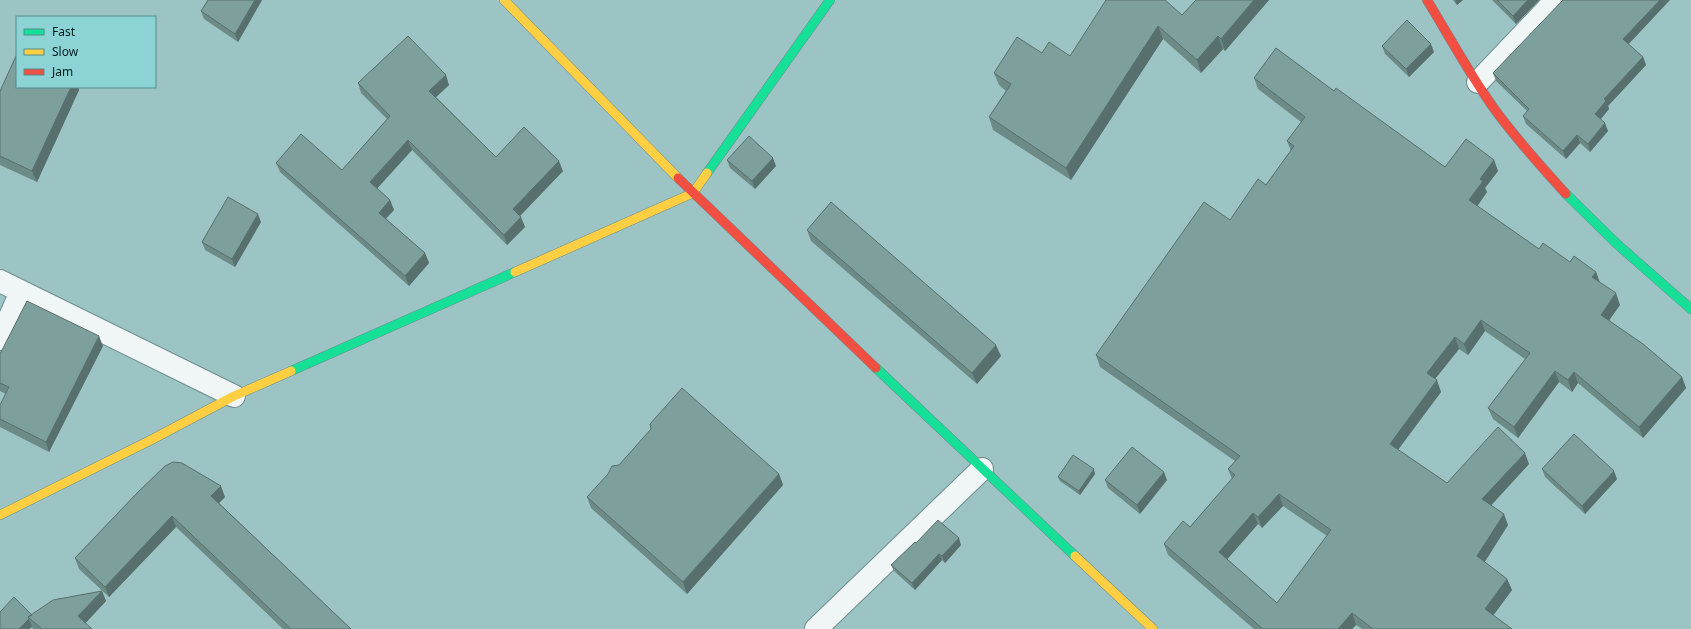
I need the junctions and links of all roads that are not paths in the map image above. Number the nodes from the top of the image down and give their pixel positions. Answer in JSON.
{"nodes":[{"id":1,"x":504,"y":0,"type":"edge"},
{"id":2,"x":830,"y":0,"type":"edge"},
{"id":3,"x":1427,"y":0,"type":"edge"},
{"id":4,"x":1556,"y":0,"type":"edge"},
{"id":5,"x":1478,"y":82,"type":"junction"},
{"id":6,"x":693,"y":193,"type":"junction"},
{"id":7,"x":0,"y":281,"type":"edge"},
{"id":8,"x":21,"y":292,"type":"junction"},
{"id":9,"x":1691,"y":309,"type":"edge"},
{"id":10,"x":0,"y":339,"type":"edge"},
{"id":11,"x":234,"y":396,"type":"junction"},
{"id":12,"x":982,"y":469,"type":"junction"},
{"id":13,"x":0,"y":515,"type":"edge"},
{"id":14,"x":816,"y":629,"type":"edge"},
{"id":15,"x":1153,"y":629,"type":"edge"}],
"edges":[{"from":1,"to":6,"type":"street"},
{"from":2,"to":6,"type":"street"},
{"from":3,"to":5,"type":"street"},
{"from":4,"to":5,"type":"street"},
{"from":5,"to":9,"type":"street"},
{"from":6,"to":11,"type":"street"},
{"from":6,"to":12,"type":"street"},
{"from":7,"to":8,"type":"street"},
{"from":8,"to":10,"type":"street"},
{"from":8,"to":11,"type":"street"},
{"from":11,"to":13,"type":"street"},
{"from":12,"to":14,"type":"street"},
{"from":12,"to":15,"type":"street"}]}
